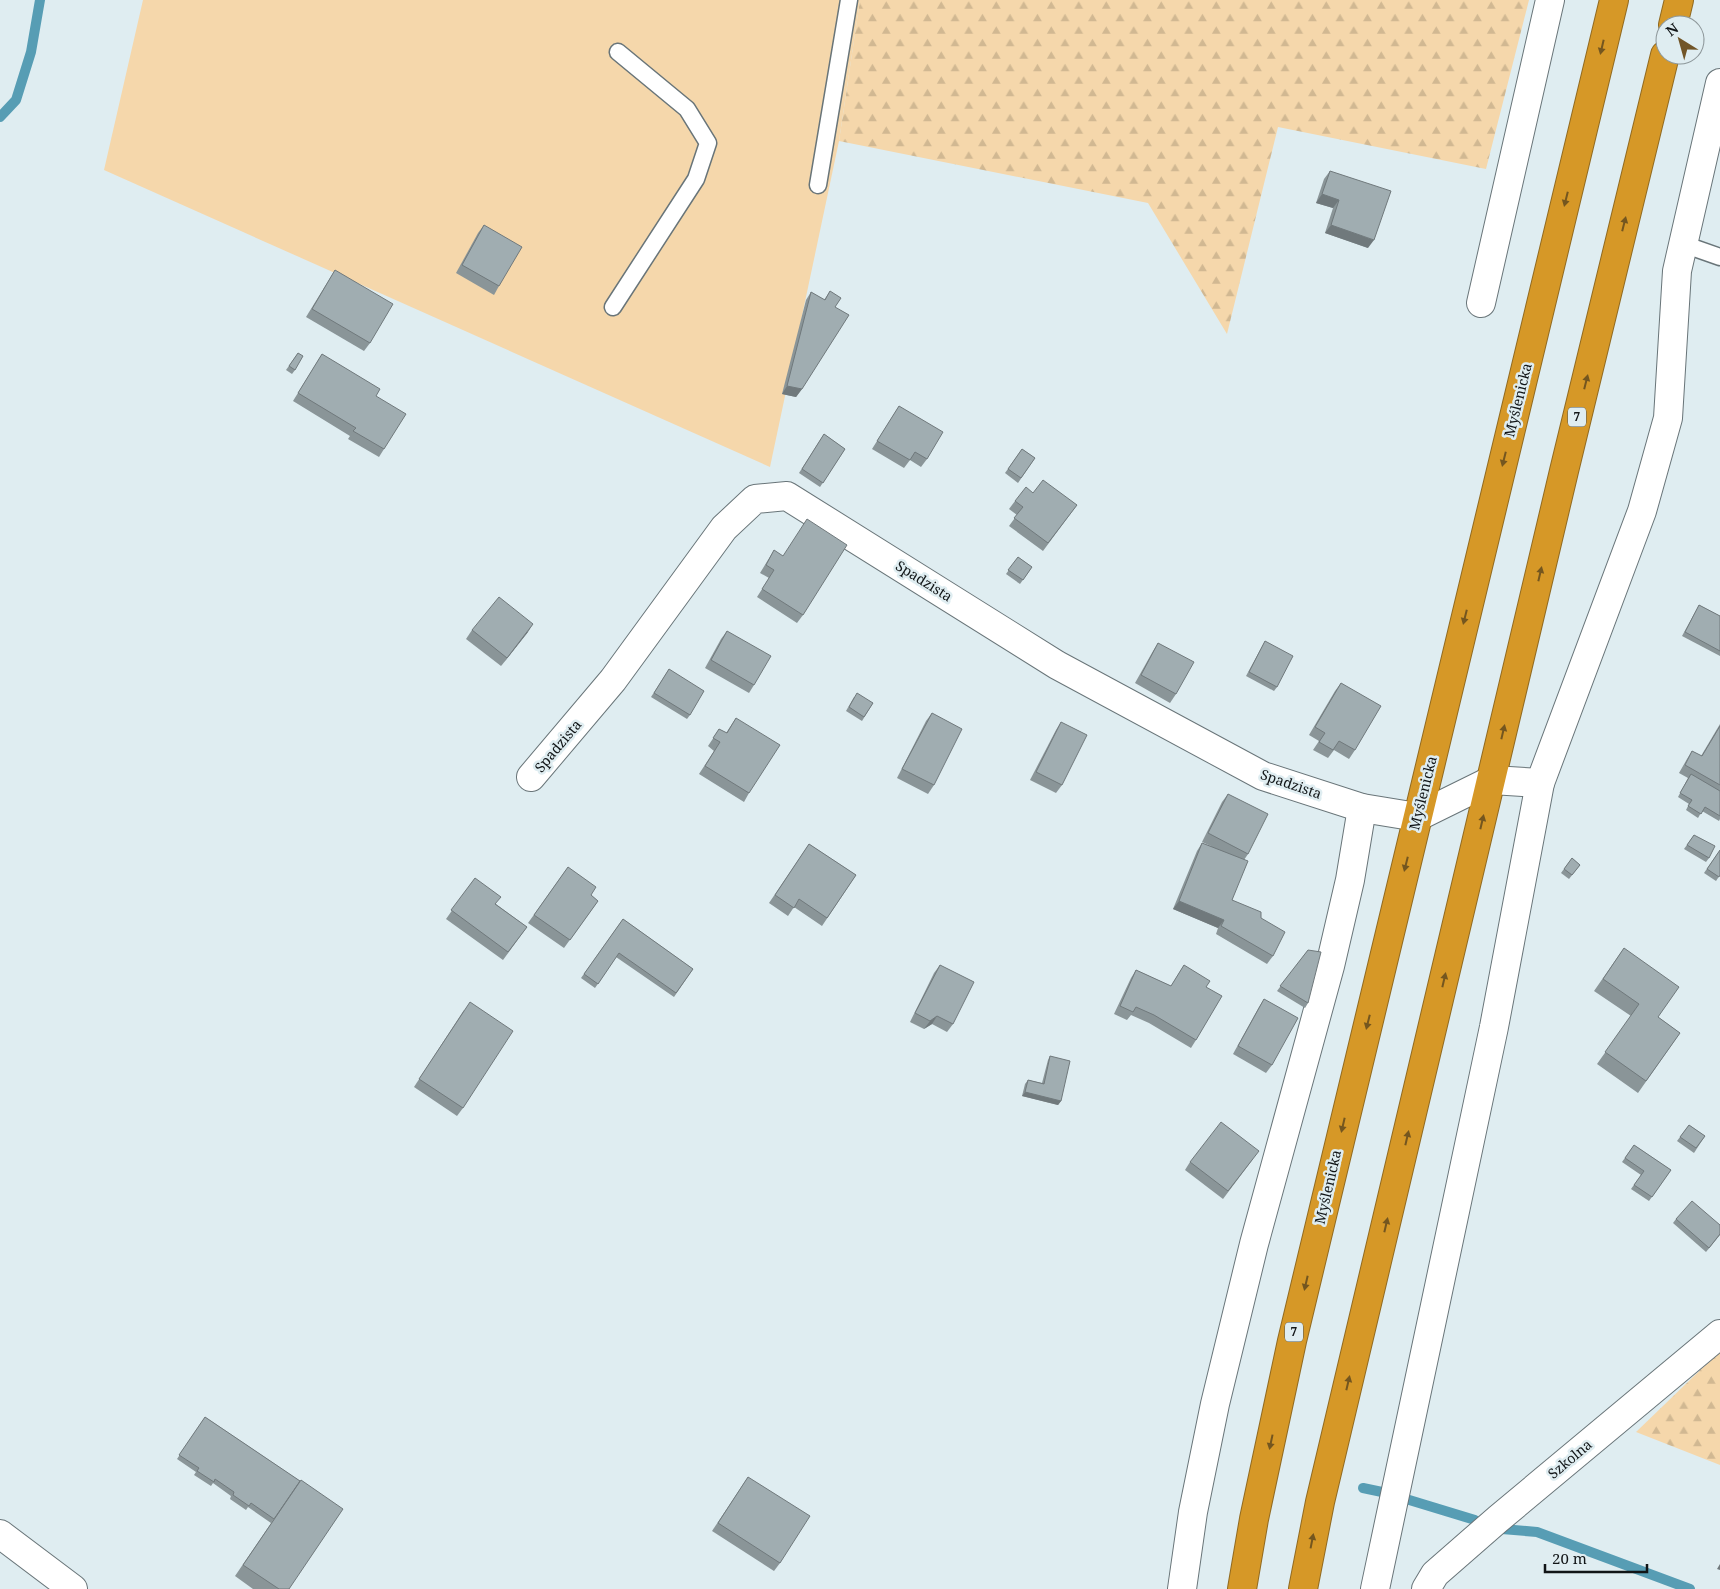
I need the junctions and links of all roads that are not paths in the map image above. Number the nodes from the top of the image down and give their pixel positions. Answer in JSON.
{"nodes":[{"id":1,"x":849,"y":0,"type":"edge"},
{"id":2,"x":1550,"y":0,"type":"edge"},
{"id":3,"x":1614,"y":0,"type":"edge"},
{"id":4,"x":1679,"y":0,"type":"edge"},
{"id":5,"x":1675,"y":15,"type":"edge"},
{"id":6,"x":618,"y":52,"type":"dead end"},
{"id":7,"x":1663,"y":65,"type":"edge"},
{"id":8,"x":1720,"y":83,"type":"edge"},
{"id":9,"x":818,"y":185,"type":"dead end"},
{"id":10,"x":1683,"y":244,"type":"junction"},
{"id":11,"x":1720,"y":257,"type":"edge"},
{"id":12,"x":1481,"y":303,"type":"dead end"},
{"id":13,"x":613,"y":307,"type":"dead end"},
{"id":14,"x":531,"y":777,"type":"dead end"},
{"id":15,"x":1492,"y":780,"type":"junction"},
{"id":16,"x":1540,"y":783,"type":"junction"},
{"id":17,"x":1362,"y":808,"type":"junction"},
{"id":18,"x":1417,"y":817,"type":"junction"},
{"id":19,"x":1720,"y":1334,"type":"edge"},
{"id":20,"x":0,"y":1534,"type":"edge"},
{"id":21,"x":74,"y":1589,"type":"edge"},
{"id":22,"x":1182,"y":1589,"type":"edge"},
{"id":23,"x":1242,"y":1589,"type":"edge"},
{"id":24,"x":1303,"y":1589,"type":"edge"},
{"id":25,"x":1376,"y":1589,"type":"edge"},
{"id":26,"x":1426,"y":1589,"type":"edge"}],
"edges":[{"from":1,"to":9,"type":"lane"},
{"from":2,"to":12,"type":"street"},
{"from":3,"to":18,"type":"highway","name":"Myślenicka","number":"7","one_way":true},
{"from":4,"to":5,"type":"highway"},
{"from":6,"to":13,"type":"lane"},
{"from":15,"to":7,"type":"highway","number":"7","one_way":true},
{"from":8,"to":10,"type":"street"},
{"from":10,"to":11,"type":"lane"},
{"from":10,"to":16,"type":"street"},
{"from":14,"to":17,"type":"street","name":"Spadzista"},
{"from":15,"to":16,"type":"street"},
{"from":15,"to":18,"type":"street"},
{"from":24,"to":15,"type":"highway","number":"7","one_way":true},
{"from":16,"to":25,"type":"street"},
{"from":17,"to":18,"type":"street","name":"Spadzista"},
{"from":17,"to":22,"type":"street"},
{"from":18,"to":23,"type":"highway","name":"Myślenicka","number":"7","one_way":true},
{"from":19,"to":26,"type":"street","name":"Szkolna"},
{"from":20,"to":21,"type":"street"}]}
